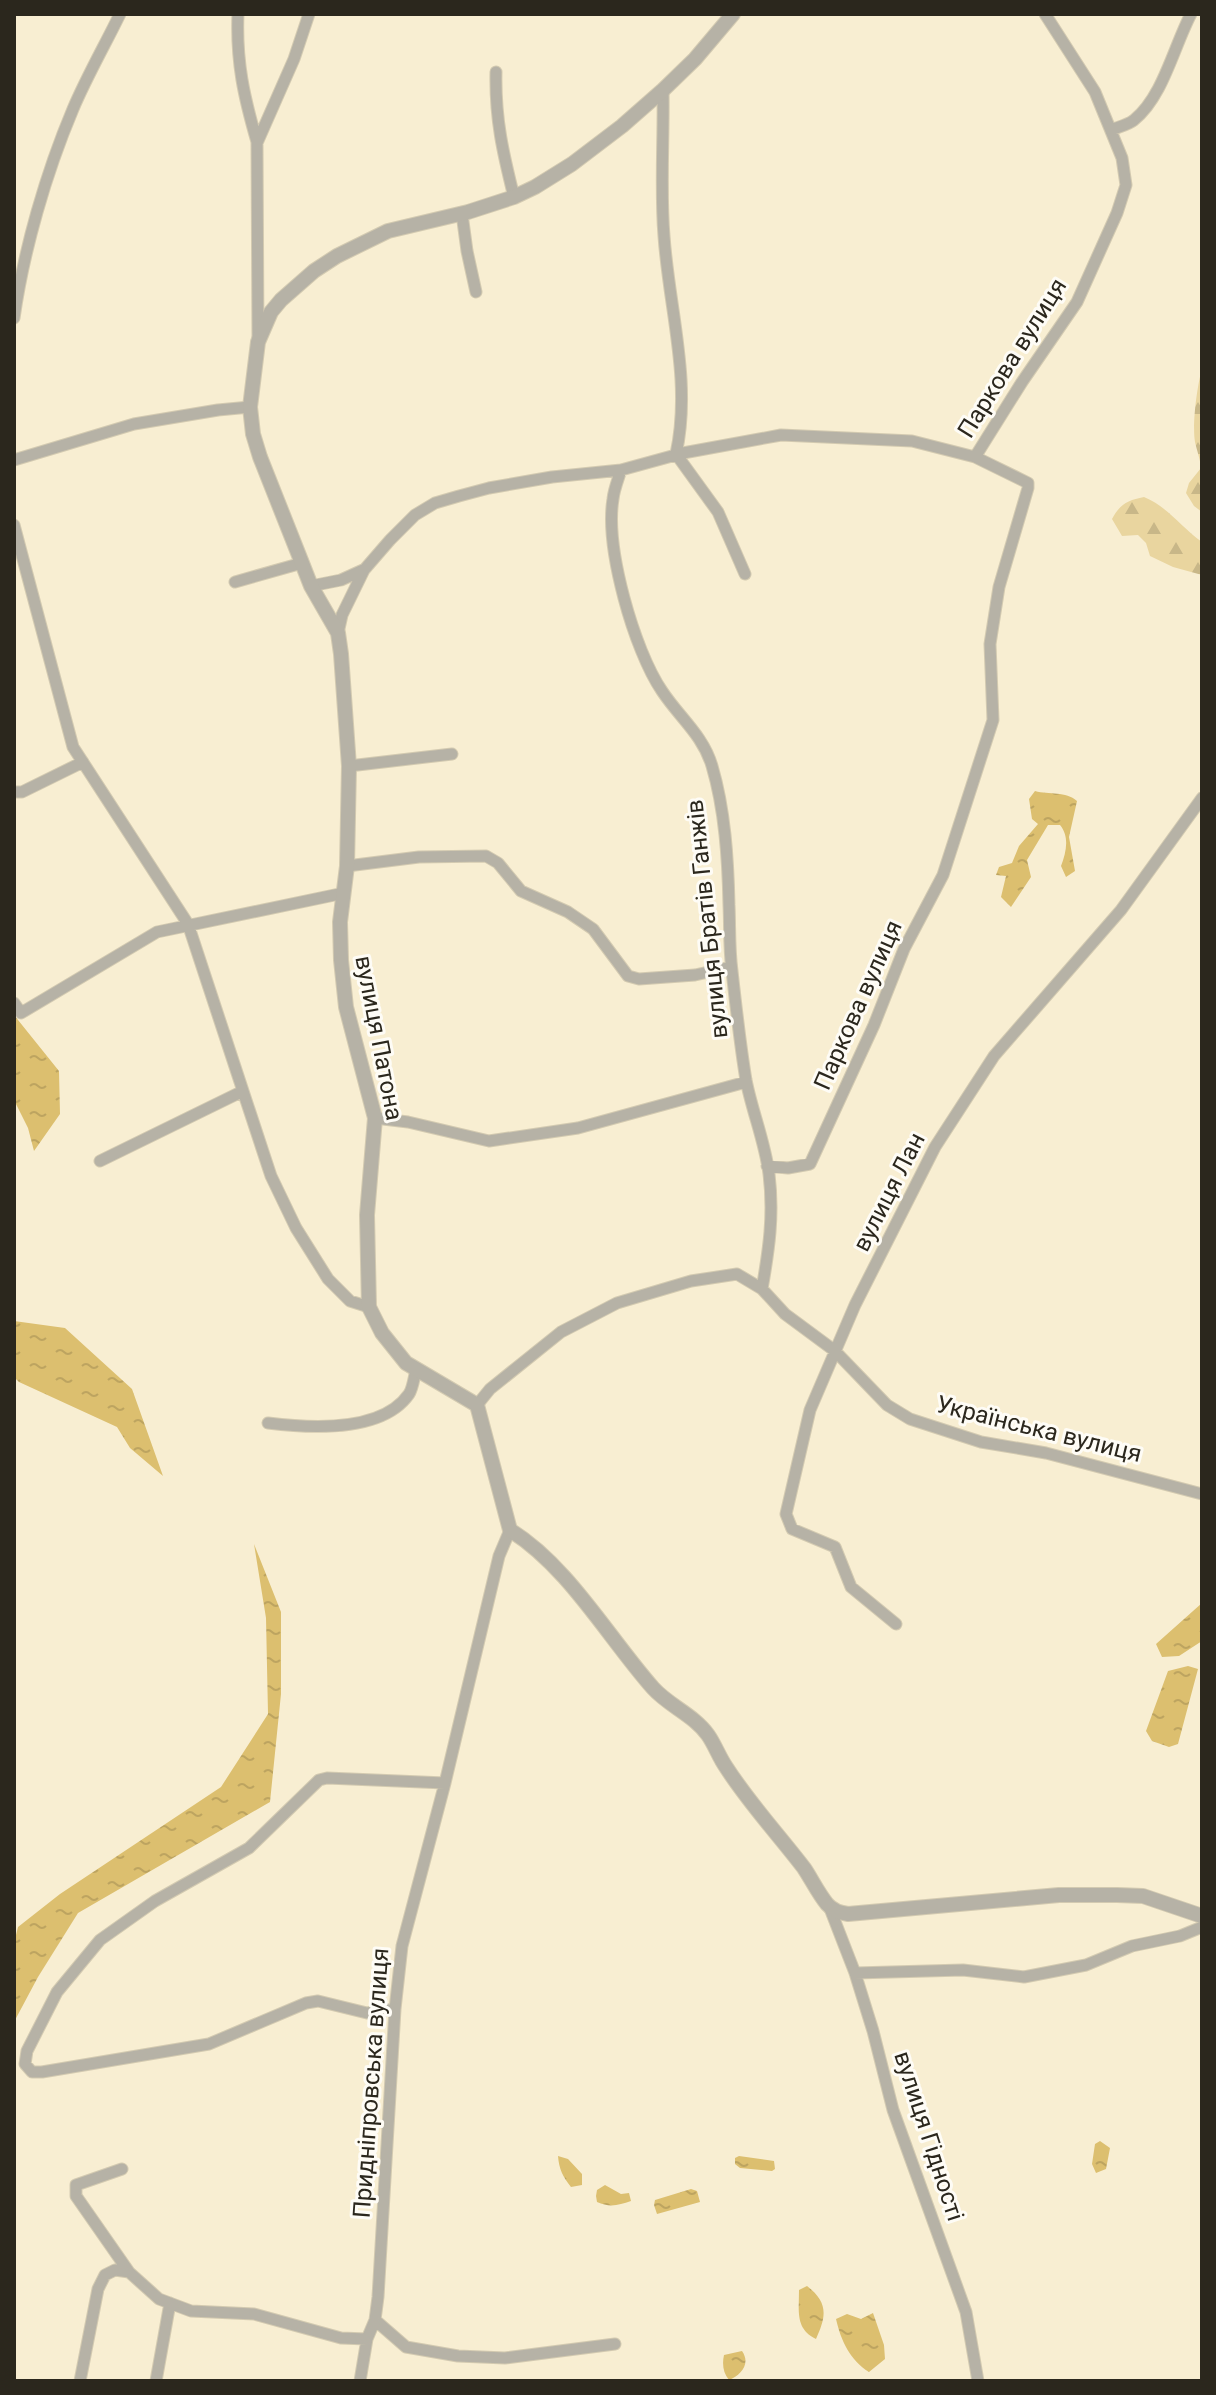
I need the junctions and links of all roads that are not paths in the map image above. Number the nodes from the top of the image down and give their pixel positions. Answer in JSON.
{"nodes":[{"id":1,"x":120,"y":14,"type":"edge"},
{"id":2,"x":238,"y":14,"type":"edge"},
{"id":3,"x":309,"y":14,"type":"edge"},
{"id":4,"x":733,"y":14,"type":"edge"},
{"id":5,"x":1045,"y":14,"type":"edge"},
{"id":6,"x":1191,"y":14,"type":"edge"},
{"id":7,"x":496,"y":72,"type":"dead end"},
{"id":8,"x":663,"y":90,"type":"junction"},
{"id":9,"x":1111,"y":130,"type":"junction"},
{"id":10,"x":257,"y":143,"type":"junction"},
{"id":11,"x":514,"y":197,"type":"junction"},
{"id":12,"x":462,"y":214,"type":"junction"},
{"id":13,"x":476,"y":292,"type":"dead end"},
{"id":14,"x":14,"y":318,"type":"edge"},
{"id":15,"x":258,"y":342,"type":"junction"},
{"id":16,"x":250,"y":407,"type":"junction"},
{"id":17,"x":676,"y":454,"type":"junction"},
{"id":18,"x":975,"y":457,"type":"junction"},
{"id":19,"x":14,"y":460,"type":"edge"},
{"id":20,"x":621,"y":470,"type":"junction"},
{"id":21,"x":14,"y":525,"type":"edge"},
{"id":22,"x":302,"y":563,"type":"junction"},
{"id":23,"x":364,"y":570,"type":"junction"},
{"id":24,"x":745,"y":574,"type":"dead end"},
{"id":25,"x":235,"y":582,"type":"dead end"},
{"id":26,"x":311,"y":586,"type":"junction"},
{"id":27,"x":338,"y":633,"type":"junction"},
{"id":28,"x":452,"y":754,"type":"dead end"},
{"id":29,"x":83,"y":762,"type":"junction"},
{"id":30,"x":349,"y":766,"type":"junction"},
{"id":31,"x":14,"y":792,"type":"edge"},
{"id":32,"x":1202,"y":798,"type":"edge"},
{"id":33,"x":347,"y":866,"type":"junction"},
{"id":34,"x":344,"y":893,"type":"junction"},
{"id":35,"x":188,"y":924,"type":"junction"},
{"id":36,"x":731,"y":967,"type":"junction"},
{"id":37,"x":14,"y":1003,"type":"edge"},
{"id":38,"x":746,"y":1082,"type":"junction"},
{"id":39,"x":243,"y":1091,"type":"junction"},
{"id":40,"x":375,"y":1118,"type":"junction"},
{"id":41,"x":100,"y":1161,"type":"dead end"},
{"id":42,"x":767,"y":1166,"type":"junction"},
{"id":43,"x":762,"y":1289,"type":"junction"},
{"id":44,"x":369,"y":1307,"type":"junction"},
{"id":45,"x":835,"y":1351,"type":"junction"},
{"id":46,"x":416,"y":1370,"type":"junction"},
{"id":47,"x":477,"y":1405,"type":"junction"},
{"id":48,"x":268,"y":1423,"type":"dead end"},
{"id":49,"x":1202,"y":1494,"type":"edge"},
{"id":50,"x":510,"y":1530,"type":"junction"},
{"id":51,"x":896,"y":1624,"type":"dead end"},
{"id":52,"x":445,"y":1783,"type":"junction"},
{"id":53,"x":829,"y":1906,"type":"junction"},
{"id":54,"x":1202,"y":1916,"type":"edge"},
{"id":55,"x":1202,"y":1927,"type":"edge"},
{"id":56,"x":855,"y":1973,"type":"junction"},
{"id":57,"x":395,"y":2009,"type":"junction"},
{"id":58,"x":122,"y":2169,"type":"dead end"},
{"id":59,"x":129,"y":2272,"type":"junction"},
{"id":60,"x":170,"y":2303,"type":"junction"},
{"id":61,"x":375,"y":2320,"type":"junction"},
{"id":62,"x":367,"y":2339,"type":"junction"},
{"id":63,"x":615,"y":2344,"type":"dead end"},
{"id":64,"x":80,"y":2381,"type":"edge"},
{"id":65,"x":156,"y":2381,"type":"edge"},
{"id":66,"x":360,"y":2381,"type":"edge"},
{"id":67,"x":978,"y":2381,"type":"edge"}],
"edges":[{"from":1,"to":14,"type":"street"},
{"from":2,"to":10,"type":"street"},
{"from":3,"to":10,"type":"street"},
{"from":4,"to":8,"type":"street","name":"вулиця Патона"},
{"from":5,"to":9,"type":"street","name":"Паркова вулиця"},
{"from":6,"to":9,"type":"street"},
{"from":7,"to":11,"type":"street"},
{"from":8,"to":11,"type":"street","name":"вулиця Патона"},
{"from":8,"to":17,"type":"street"},
{"from":9,"to":18,"type":"street","name":"Паркова вулиця"},
{"from":10,"to":15,"type":"street"},
{"from":11,"to":12,"type":"street","name":"вулиця Патона"},
{"from":12,"to":13,"type":"street"},
{"from":12,"to":15,"type":"street","name":"вулиця Патона"},
{"from":15,"to":16,"type":"street","name":"вулиця Патона"},
{"from":16,"to":19,"type":"street"},
{"from":16,"to":22,"type":"street","name":"вулиця Патона"},
{"from":17,"to":18,"type":"street"},
{"from":17,"to":20,"type":"street"},
{"from":17,"to":24,"type":"street"},
{"from":18,"to":42,"type":"street","name":"Паркова вулиця"},
{"from":20,"to":23,"type":"street"},
{"from":20,"to":36,"type":"street","name":"вулиця Братів Ганжів"},
{"from":21,"to":29,"type":"street"},
{"from":22,"to":25,"type":"street"},
{"from":22,"to":26,"type":"street","name":"вулиця Патона"},
{"from":23,"to":26,"type":"street"},
{"from":23,"to":27,"type":"street","name":"вулиця Патона"},
{"from":26,"to":27,"type":"street","name":"вулиця Патона"},
{"from":27,"to":30,"type":"street","name":"вулиця Патона"},
{"from":28,"to":30,"type":"street"},
{"from":29,"to":31,"type":"street"},
{"from":29,"to":35,"type":"street"},
{"from":30,"to":33,"type":"street","name":"вулиця Патона"},
{"from":32,"to":45,"type":"street","name":"вулиця Лан"},
{"from":33,"to":34,"type":"street","name":"вулиця Патона"},
{"from":33,"to":36,"type":"street"},
{"from":34,"to":35,"type":"street"},
{"from":34,"to":40,"type":"street","name":"вулиця Патона"},
{"from":35,"to":37,"type":"street"},
{"from":35,"to":39,"type":"street"},
{"from":36,"to":38,"type":"street","name":"вулиця Братів Ганжів"},
{"from":38,"to":40,"type":"street"},
{"from":38,"to":42,"type":"street","name":"вулиця Братів Ганжів"},
{"from":39,"to":41,"type":"street"},
{"from":39,"to":44,"type":"street"},
{"from":40,"to":44,"type":"street","name":"вулиця Патона"},
{"from":42,"to":43,"type":"street","name":"вулиця Братів Ганжів"},
{"from":43,"to":45,"type":"street","name":"Українська вулиця"},
{"from":43,"to":47,"type":"street","name":"Українська вулиця"},
{"from":44,"to":46,"type":"street"},
{"from":45,"to":49,"type":"street","name":"Українська вулиця"},
{"from":45,"to":51,"type":"street","name":"вулиця Лан"},
{"from":46,"to":47,"type":"street"},
{"from":46,"to":48,"type":"street"},
{"from":47,"to":50,"type":"street"},
{"from":50,"to":52,"type":"street","name":"Придніпровська вулиця"},
{"from":50,"to":53,"type":"street","name":"вулиця Гідності"},
{"from":52,"to":57,"type":"street","name":"Придніпровська вулиця"},
{"from":52,"to":57,"type":"street"},
{"from":53,"to":54,"type":"street"},
{"from":53,"to":56,"type":"street","name":"вулиця Гідності"},
{"from":55,"to":56,"type":"street"},
{"from":56,"to":67,"type":"street","name":"вулиця Гідності"},
{"from":57,"to":61,"type":"street","name":"Придніпровська вулиця"},
{"from":58,"to":59,"type":"street"},
{"from":59,"to":60,"type":"street"},
{"from":59,"to":64,"type":"street"},
{"from":60,"to":62,"type":"street"},
{"from":60,"to":65,"type":"street"},
{"from":61,"to":62,"type":"street","name":"Придніпровська вулиця"},
{"from":61,"to":63,"type":"street"},
{"from":62,"to":66,"type":"street","name":"Придніпровська вулиця"}]}
